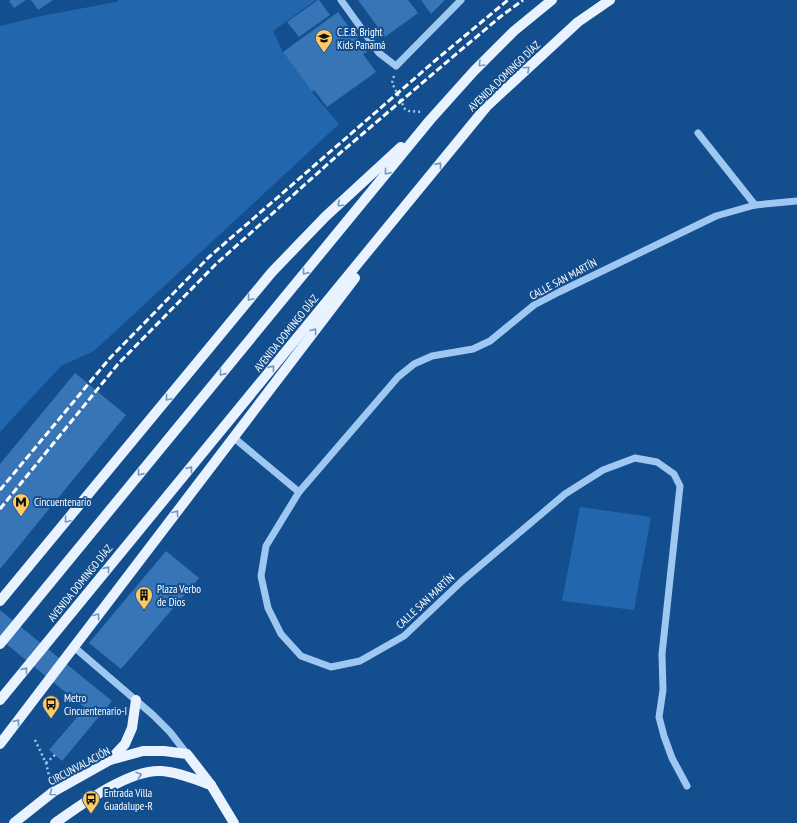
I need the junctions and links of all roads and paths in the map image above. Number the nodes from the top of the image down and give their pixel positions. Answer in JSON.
{"nodes":[{"id":1,"x":341,"y":0,"type":"edge"},
{"id":2,"x":461,"y":0,"type":"edge"},
{"id":3,"x":552,"y":0,"type":"edge"},
{"id":4,"x":610,"y":0,"type":"edge"},
{"id":5,"x":392,"y":83,"type":"dead end"},
{"id":6,"x":405,"y":109,"type":"dead end"},
{"id":7,"x":430,"y":120,"type":"junction"},
{"id":8,"x":698,"y":133,"type":"dead end"},
{"id":9,"x":415,"y":195,"type":"junction"},
{"id":10,"x":797,"y":201,"type":"edge"},
{"id":11,"x":755,"y":204,"type":"junction"},
{"id":12,"x":234,"y":437,"type":"junction"},
{"id":13,"x":299,"y":492,"type":"junction"},
{"id":14,"x":0,"y":601,"type":"edge"},
{"id":15,"x":0,"y":644,"type":"edge"},
{"id":16,"x":74,"y":647,"type":"junction"},
{"id":17,"x":0,"y":700,"type":"edge"},
{"id":18,"x":136,"y":700,"type":"junction"},
{"id":19,"x":35,"y":740,"type":"dead end"},
{"id":20,"x":0,"y":744,"type":"edge"},
{"id":21,"x":187,"y":754,"type":"junction"},
{"id":22,"x":55,"y":755,"type":"dead end"},
{"id":23,"x":110,"y":760,"type":"junction"},
{"id":24,"x":211,"y":785,"type":"junction"},
{"id":25,"x":686,"y":786,"type":"dead end"},
{"id":26,"x":14,"y":823,"type":"edge"},
{"id":27,"x":55,"y":823,"type":"edge"},
{"id":28,"x":234,"y":823,"type":"edge"}],
"edges":[{"from":1,"to":2,"type":"street"},
{"from":3,"to":7,"type":"main road","name":"AVENIDA DOMINGO DÍAZ","one_way":true},
{"from":9,"to":4,"type":"main road","name":"AVENIDA DOMINGO DÍAZ","one_way":true},
{"from":5,"to":6,"type":"path"},
{"from":7,"to":14,"type":"main road","one_way":true},
{"from":7,"to":15,"type":"main road","name":"AVENIDA DOMINGO DÍAZ","one_way":true},
{"from":8,"to":11,"type":"street"},
{"from":12,"to":9,"type":"main road","one_way":true},
{"from":17,"to":9,"type":"main road","name":"AVENIDA DOMINGO DÍAZ","one_way":true},
{"from":10,"to":11,"type":"street","name":"CALLE SAN MARTÍN"},
{"from":11,"to":13,"type":"street","name":"CALLE SAN MARTÍN"},
{"from":12,"to":13,"type":"street"},
{"from":16,"to":12,"type":"main road","one_way":true},
{"from":13,"to":25,"type":"street","name":"CALLE SAN MARTÍN"},
{"from":16,"to":18,"type":"street"},
{"from":20,"to":16,"type":"main road","one_way":true},
{"from":18,"to":21,"type":"street"},
{"from":18,"to":23,"type":"main road"},
{"from":19,"to":22,"type":"path"},
{"from":21,"to":23,"type":"main road","name":"CIRCUNVALACIÓN"},
{"from":21,"to":24,"type":"main road"},
{"from":23,"to":26,"type":"main road","name":"CIRCUNVALACIÓN","one_way":true},
{"from":27,"to":24,"type":"main road","one_way":true},
{"from":24,"to":28,"type":"main road"}]}
